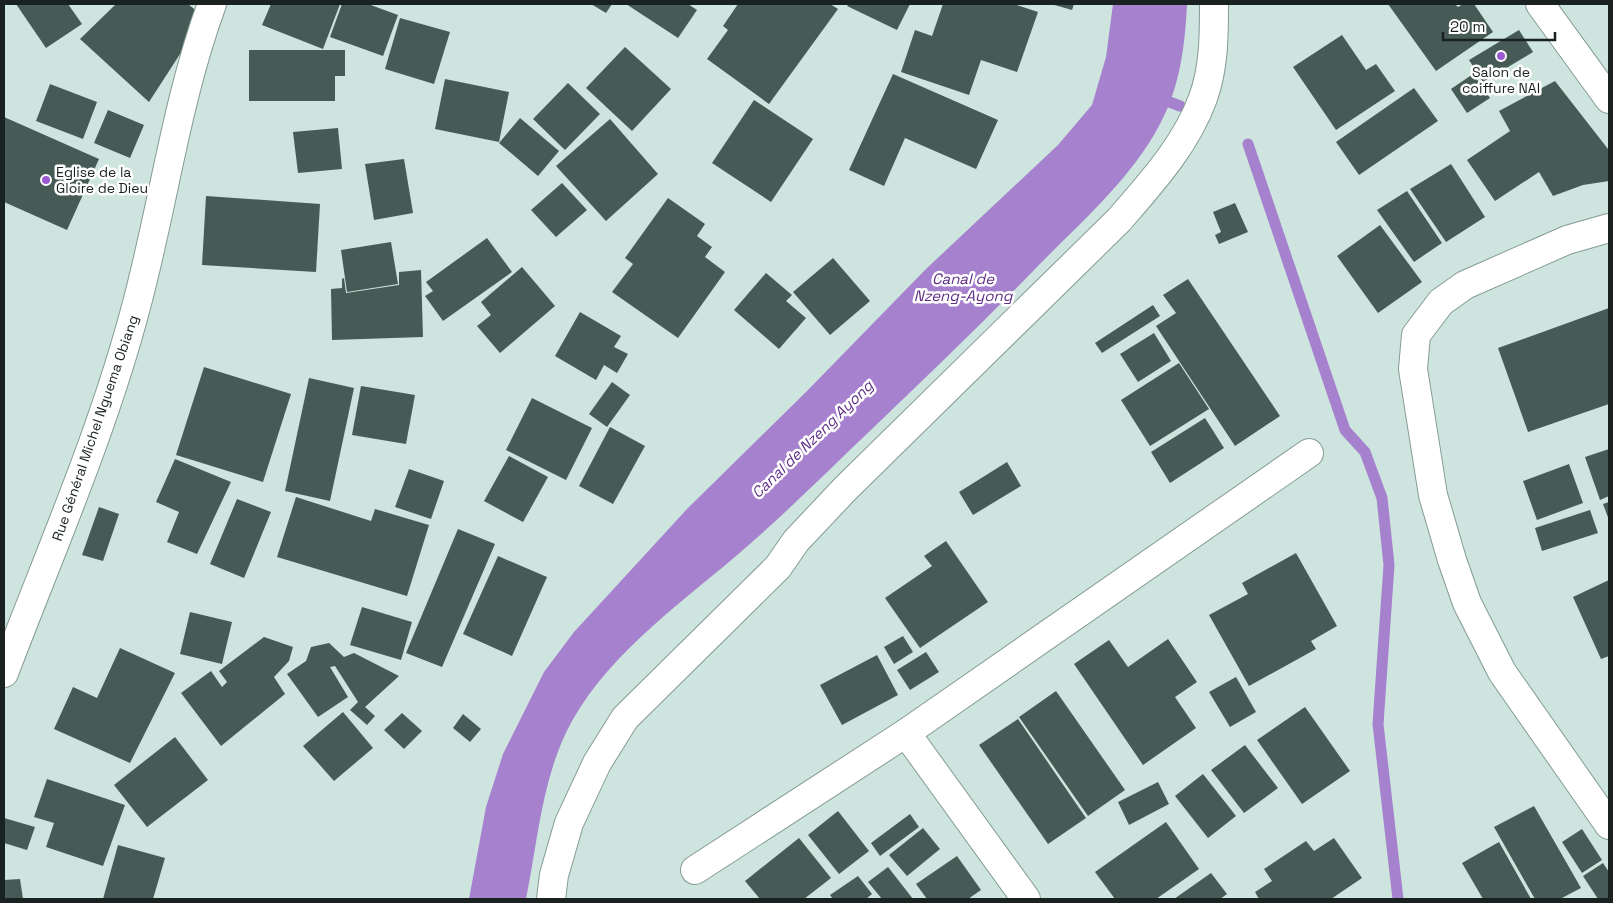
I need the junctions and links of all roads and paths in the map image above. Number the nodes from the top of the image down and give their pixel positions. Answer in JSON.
{"nodes":[{"id":1,"x":212,"y":4,"type":"edge"},
{"id":2,"x":1214,"y":4,"type":"edge"},
{"id":3,"x":1540,"y":4,"type":"edge"},
{"id":4,"x":1609,"y":99,"type":"edge"},
{"id":5,"x":1609,"y":228,"type":"edge"},
{"id":6,"x":1309,"y":453,"type":"dead end"},
{"id":7,"x":4,"y":673,"type":"edge"},
{"id":8,"x":906,"y":733,"type":"junction"},
{"id":9,"x":1609,"y":826,"type":"edge"},
{"id":10,"x":695,"y":870,"type":"dead end"},
{"id":11,"x":551,"y":899,"type":"edge"},
{"id":12,"x":1026,"y":899,"type":"edge"}],
"edges":[{"from":1,"to":7,"type":"street","name":"Rue Général Michel Nguema Obiang"},
{"from":2,"to":11,"type":"street"},
{"from":3,"to":4,"type":"street"},
{"from":5,"to":9,"type":"street"},
{"from":6,"to":8,"type":"street"},
{"from":8,"to":10,"type":"street"},
{"from":8,"to":12,"type":"street"}]}
